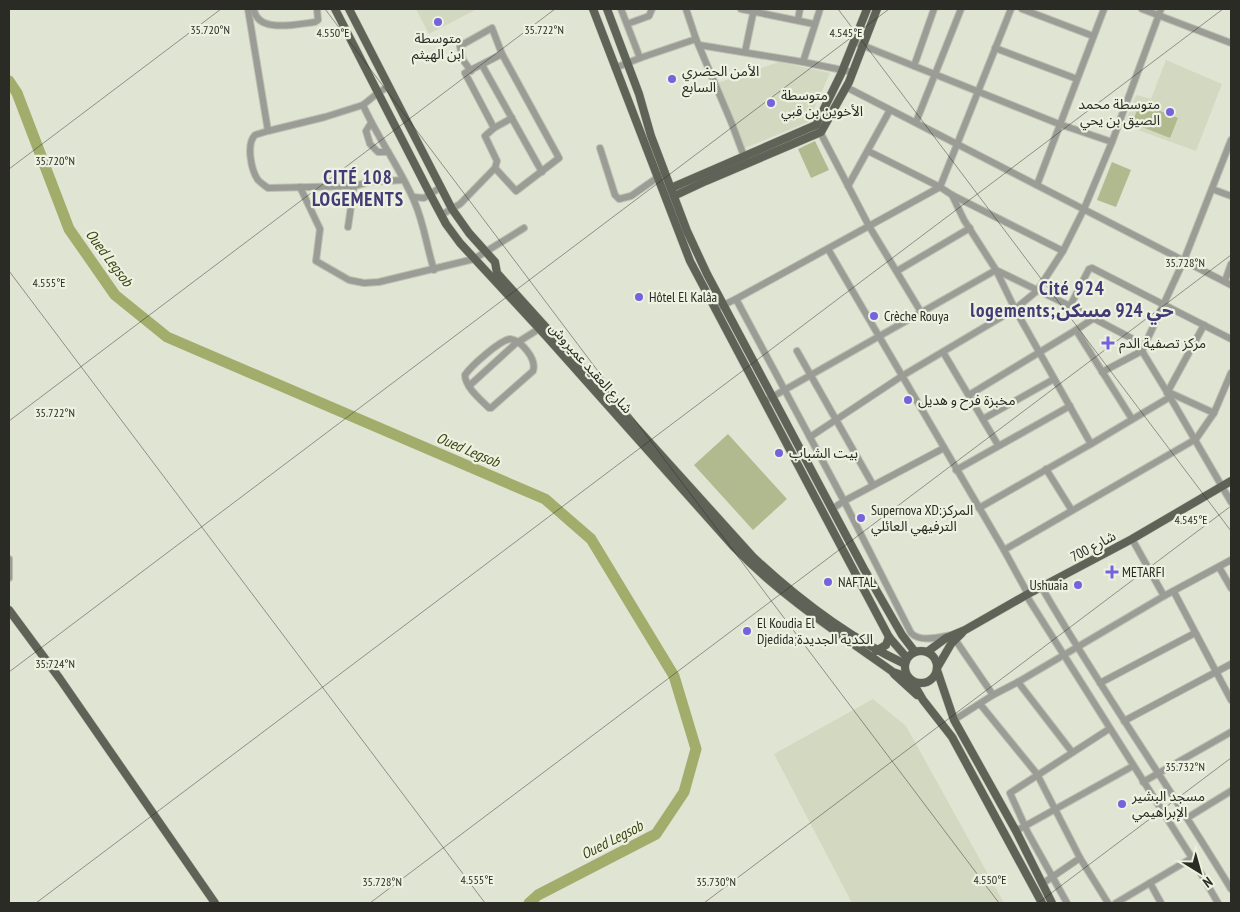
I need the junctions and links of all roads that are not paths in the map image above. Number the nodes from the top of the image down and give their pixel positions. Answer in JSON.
{"nodes":[{"id":1,"x":248,"y":9,"type":"edge"},
{"id":2,"x":254,"y":9,"type":"edge"},
{"id":3,"x":317,"y":9,"type":"edge"},
{"id":4,"x":335,"y":9,"type":"edge"},
{"id":5,"x":348,"y":9,"type":"edge"},
{"id":6,"x":593,"y":9,"type":"edge"},
{"id":7,"x":607,"y":9,"type":"edge"},
{"id":8,"x":621,"y":9,"type":"edge"},
{"id":9,"x":652,"y":9,"type":"edge"},
{"id":10,"x":686,"y":9,"type":"edge"},
{"id":11,"x":741,"y":9,"type":"edge"},
{"id":12,"x":800,"y":9,"type":"edge"},
{"id":13,"x":820,"y":9,"type":"edge"},
{"id":14,"x":867,"y":9,"type":"edge"},
{"id":15,"x":877,"y":9,"type":"edge"},
{"id":16,"x":934,"y":9,"type":"edge"},
{"id":17,"x":961,"y":9,"type":"edge"},
{"id":18,"x":1011,"y":9,"type":"edge"},
{"id":19,"x":1022,"y":9,"type":"edge"},
{"id":20,"x":1104,"y":9,"type":"edge"},
{"id":21,"x":1142,"y":9,"type":"edge"},
{"id":22,"x":754,"y":10,"type":"edge"},
{"id":23,"x":1160,"y":12,"type":"edge"},
{"id":24,"x":798,"y":19,"type":"junction"},
{"id":25,"x":627,"y":24,"type":"junction"},
{"id":26,"x":814,"y":24,"type":"junction"},
{"id":27,"x":614,"y":28,"type":"junction"},
{"id":28,"x":603,"y":32,"type":"junction"},
{"id":29,"x":1093,"y":36,"type":"junction"},
{"id":30,"x":697,"y":42,"type":"junction"},
{"id":31,"x":854,"y":42,"type":"junction"},
{"id":32,"x":1231,"y":43,"type":"edge"},
{"id":33,"x":863,"y":46,"type":"junction"},
{"id":34,"x":995,"y":48,"type":"junction"},
{"id":35,"x":746,"y":52,"type":"junction"},
{"id":36,"x":502,"y":54,"type":"junction"},
{"id":37,"x":640,"y":58,"type":"junction"},
{"id":38,"x":375,"y":59,"type":"junction"},
{"id":39,"x":803,"y":62,"type":"junction"},
{"id":40,"x":628,"y":64,"type":"junction"},
{"id":41,"x":365,"y":65,"type":"junction"},
{"id":42,"x":482,"y":65,"type":"junction"},
{"id":43,"x":914,"y":66,"type":"junction"},
{"id":44,"x":615,"y":68,"type":"junction"},
{"id":45,"x":843,"y":69,"type":"junction"},
{"id":46,"x":471,"y":71,"type":"junction"},
{"id":47,"x":852,"y":72,"type":"junction"},
{"id":48,"x":935,"y":74,"type":"junction"},
{"id":49,"x":1077,"y":79,"type":"junction"},
{"id":50,"x":388,"y":87,"type":"junction"},
{"id":51,"x":846,"y":87,"type":"junction"},
{"id":52,"x":379,"y":92,"type":"junction"},
{"id":53,"x":978,"y":92,"type":"junction"},
{"id":54,"x":363,"y":105,"type":"junction"},
{"id":55,"x":890,"y":110,"type":"junction"},
{"id":56,"x":512,"y":118,"type":"junction"},
{"id":57,"x":916,"y":122,"type":"junction"},
{"id":58,"x":371,"y":123,"type":"junction"},
{"id":59,"x":1059,"y":124,"type":"junction"},
{"id":60,"x":816,"y":125,"type":"junction"},
{"id":61,"x":494,"y":128,"type":"junction"},
{"id":62,"x":268,"y":130,"type":"junction"},
{"id":63,"x":821,"y":132,"type":"junction"},
{"id":64,"x":1112,"y":142,"type":"junction"},
{"id":65,"x":957,"y":143,"type":"junction"},
{"id":66,"x":1230,"y":144,"type":"edge"},
{"id":67,"x":600,"y":148,"type":"dead end"},
{"id":68,"x":868,"y":151,"type":"junction"},
{"id":69,"x":388,"y":152,"type":"junction"},
{"id":70,"x":745,"y":159,"type":"junction"},
{"id":71,"x":495,"y":168,"type":"junction"},
{"id":72,"x":542,"y":172,"type":"junction"},
{"id":73,"x":665,"y":173,"type":"junction"},
{"id":74,"x":657,"y":177,"type":"junction"},
{"id":75,"x":403,"y":180,"type":"junction"},
{"id":76,"x":1038,"y":185,"type":"junction"},
{"id":77,"x":354,"y":186,"type":"junction"},
{"id":78,"x":848,"y":186,"type":"junction"},
{"id":79,"x":300,"y":187,"type":"junction"},
{"id":80,"x":441,"y":187,"type":"junction"},
{"id":81,"x":940,"y":188,"type":"junction"},
{"id":82,"x":1212,"y":189,"type":"junction"},
{"id":83,"x":672,"y":192,"type":"junction"},
{"id":84,"x":952,"y":195,"type":"junction"},
{"id":85,"x":427,"y":196,"type":"junction"},
{"id":86,"x":1231,"y":196,"type":"edge"},
{"id":87,"x":412,"y":197,"type":"junction"},
{"id":88,"x":452,"y":209,"type":"junction"},
{"id":89,"x":1084,"y":209,"type":"junction"},
{"id":90,"x":418,"y":211,"type":"junction"},
{"id":91,"x":441,"y":215,"type":"junction"},
{"id":92,"x":348,"y":226,"type":"dead end"},
{"id":93,"x":869,"y":226,"type":"junction"},
{"id":94,"x":524,"y":228,"type":"dead end"},
{"id":95,"x":970,"y":228,"type":"junction"},
{"id":96,"x":828,"y":249,"type":"junction"},
{"id":97,"x":486,"y":252,"type":"junction"},
{"id":98,"x":1063,"y":252,"type":"junction"},
{"id":99,"x":474,"y":259,"type":"junction"},
{"id":100,"x":1184,"y":260,"type":"junction"},
{"id":101,"x":1231,"y":264,"type":"edge"},
{"id":102,"x":434,"y":270,"type":"junction"},
{"id":103,"x":996,"y":270,"type":"junction"},
{"id":104,"x":897,"y":271,"type":"junction"},
{"id":105,"x":1225,"y":281,"type":"junction"},
{"id":106,"x":1231,"y":284,"type":"edge"},
{"id":107,"x":1037,"y":291,"type":"junction"},
{"id":108,"x":736,"y":299,"type":"junction"},
{"id":109,"x":1163,"y":304,"type":"junction"},
{"id":110,"x":723,"y":306,"type":"junction"},
{"id":111,"x":1070,"y":306,"type":"junction"},
{"id":112,"x":1015,"y":309,"type":"junction"},
{"id":113,"x":714,"y":310,"type":"junction"},
{"id":114,"x":921,"y":312,"type":"junction"},
{"id":115,"x":1094,"y":318,"type":"junction"},
{"id":116,"x":1204,"y":325,"type":"junction"},
{"id":117,"x":542,"y":327,"type":"junction"},
{"id":118,"x":1076,"y":330,"type":"junction"},
{"id":119,"x":880,"y":336,"type":"junction"},
{"id":120,"x":1231,"y":339,"type":"edge"},
{"id":121,"x":518,"y":342,"type":"junction"},
{"id":122,"x":797,"y":350,"type":"dead end"},
{"id":123,"x":1142,"y":351,"type":"junction"},
{"id":124,"x":943,"y":352,"type":"junction"},
{"id":125,"x":1039,"y":352,"type":"junction"},
{"id":126,"x":1102,"y":372,"type":"junction"},
{"id":127,"x":1231,"y":373,"type":"edge"},
{"id":128,"x":811,"y":374,"type":"junction"},
{"id":129,"x":902,"y":376,"type":"junction"},
{"id":130,"x":1054,"y":379,"type":"junction"},
{"id":131,"x":469,"y":386,"type":"junction"},
{"id":132,"x":784,"y":389,"type":"junction"},
{"id":133,"x":1168,"y":394,"type":"junction"},
{"id":134,"x":968,"y":395,"type":"junction"},
{"id":135,"x":772,"y":396,"type":"junction"},
{"id":136,"x":764,"y":401,"type":"junction"},
{"id":137,"x":1070,"y":406,"type":"junction"},
{"id":138,"x":1214,"y":413,"type":"junction"},
{"id":139,"x":622,"y":416,"type":"junction"},
{"id":140,"x":983,"y":419,"type":"junction"},
{"id":141,"x":1132,"y":419,"type":"junction"},
{"id":142,"x":835,"y":420,"type":"junction"},
{"id":143,"x":810,"y":437,"type":"junction"},
{"id":144,"x":1196,"y":439,"type":"junction"},
{"id":145,"x":1091,"y":444,"type":"junction"},
{"id":146,"x":998,"y":445,"type":"junction"},
{"id":147,"x":944,"y":448,"type":"junction"},
{"id":148,"x":1046,"y":468,"type":"junction"},
{"id":149,"x":956,"y":470,"type":"junction"},
{"id":150,"x":1231,"y":481,"type":"edge"},
{"id":151,"x":873,"y":485,"type":"junction"},
{"id":152,"x":1222,"y":487,"type":"junction"},
{"id":153,"x":844,"y":501,"type":"junction"},
{"id":154,"x":1231,"y":502,"type":"edge"},
{"id":155,"x":978,"y":508,"type":"junction"},
{"id":156,"x":832,"y":509,"type":"junction"},
{"id":157,"x":1072,"y":509,"type":"junction"},
{"id":158,"x":1132,"y":539,"type":"junction"},
{"id":159,"x":1004,"y":550,"type":"junction"},
{"id":160,"x":9,"y":559,"type":"edge"},
{"id":161,"x":1231,"y":560,"type":"edge"},
{"id":162,"x":1219,"y":567,"type":"junction"},
{"id":163,"x":9,"y":578,"type":"edge"},
{"id":164,"x":1042,"y":588,"type":"junction"},
{"id":165,"x":1231,"y":588,"type":"edge"},
{"id":166,"x":1174,"y":592,"type":"junction"},
{"id":167,"x":1027,"y":595,"type":"junction"},
{"id":168,"x":1164,"y":596,"type":"junction"},
{"id":169,"x":9,"y":610,"type":"edge"},
{"id":170,"x":1195,"y":633,"type":"junction"},
{"id":171,"x":889,"y":637,"type":"junction"},
{"id":172,"x":954,"y":637,"type":"junction"},
{"id":173,"x":1076,"y":647,"type":"junction"},
{"id":174,"x":876,"y":651,"type":"junction"},
{"id":175,"x":915,"y":652,"type":"junction"},
{"id":176,"x":927,"y":652,"type":"junction"},
{"id":177,"x":1062,"y":656,"type":"junction"},
{"id":178,"x":906,"y":661,"type":"junction"},
{"id":179,"x":1231,"y":664,"type":"edge"},
{"id":180,"x":937,"y":669,"type":"junction"},
{"id":181,"x":893,"y":672,"type":"junction"},
{"id":182,"x":1216,"y":673,"type":"junction"},
{"id":183,"x":910,"y":679,"type":"junction"},
{"id":184,"x":1018,"y":682,"type":"junction"},
{"id":185,"x":1100,"y":682,"type":"junction"},
{"id":186,"x":993,"y":695,"type":"junction"},
{"id":187,"x":923,"y":700,"type":"junction"},
{"id":188,"x":1231,"y":700,"type":"edge"},
{"id":189,"x":980,"y":704,"type":"junction"},
{"id":190,"x":954,"y":720,"type":"junction"},
{"id":191,"x":1124,"y":721,"type":"junction"},
{"id":192,"x":1109,"y":729,"type":"junction"},
{"id":193,"x":1231,"y":732,"type":"edge"},
{"id":194,"x":1072,"y":752,"type":"junction"},
{"id":195,"x":1133,"y":766,"type":"junction"},
{"id":196,"x":1158,"y":773,"type":"junction"},
{"id":197,"x":1036,"y":774,"type":"junction"},
{"id":198,"x":1144,"y":782,"type":"junction"},
{"id":199,"x":1231,"y":791,"type":"edge"},
{"id":200,"x":1056,"y":810,"type":"junction"},
{"id":201,"x":1187,"y":818,"type":"junction"},
{"id":202,"x":1024,"y":827,"type":"junction"},
{"id":203,"x":1016,"y":831,"type":"junction"},
{"id":204,"x":1080,"y":858,"type":"junction"},
{"id":205,"x":1192,"y":858,"type":"junction"},
{"id":206,"x":1053,"y":877,"type":"junction"},
{"id":207,"x":1150,"y":883,"type":"junction"},
{"id":208,"x":1042,"y":884,"type":"junction"},
{"id":209,"x":1231,"y":887,"type":"edge"},
{"id":210,"x":215,"y":903,"type":"edge"},
{"id":211,"x":1042,"y":903,"type":"edge"},
{"id":212,"x":1052,"y":903,"type":"edge"},
{"id":213,"x":1066,"y":903,"type":"edge"},
{"id":214,"x":1108,"y":903,"type":"edge"},
{"id":215,"x":1116,"y":903,"type":"edge"},
{"id":216,"x":1162,"y":903,"type":"edge"},
{"id":217,"x":1218,"y":903,"type":"edge"}],
"edges":[{"from":1,"to":62,"type":"street"},
{"from":2,"to":3,"type":"street"},
{"from":4,"to":41,"type":"main road","name":"شارع العقيد عميروش"},
{"from":5,"to":38,"type":"main road","name":"شارع العقيد عميروش"},
{"from":6,"to":28,"type":"main road"},
{"from":7,"to":27,"type":"main road"},
{"from":8,"to":25,"type":"street"},
{"from":9,"to":25,"type":"street"},
{"from":10,"to":30,"type":"street"},
{"from":11,"to":22,"type":"street"},
{"from":12,"to":24,"type":"street"},
{"from":13,"to":26,"type":"street"},
{"from":14,"to":31,"type":"main road"},
{"from":15,"to":33,"type":"main road"},
{"from":16,"to":43,"type":"street"},
{"from":17,"to":48,"type":"street"},
{"from":18,"to":34,"type":"street"},
{"from":19,"to":29,"type":"street"},
{"from":20,"to":29,"type":"street"},
{"from":21,"to":23,"type":"street"},
{"from":22,"to":24,"type":"street"},
{"from":22,"to":35,"type":"street"},
{"from":23,"to":32,"type":"street"},
{"from":23,"to":64,"type":"street"},
{"from":24,"to":26,"type":"street"},
{"from":25,"to":37,"type":"street"},
{"from":26,"to":39,"type":"street"},
{"from":27,"to":28,"type":"main road"},
{"from":27,"to":40,"type":"main road"},
{"from":28,"to":44,"type":"main road"},
{"from":29,"to":49,"type":"street"},
{"from":30,"to":35,"type":"street"},
{"from":30,"to":37,"type":"street"},
{"from":30,"to":70,"type":"street"},
{"from":31,"to":33,"type":"street"},
{"from":31,"to":45,"type":"main road"},
{"from":33,"to":43,"type":"street"},
{"from":33,"to":47,"type":"main road"},
{"from":34,"to":49,"type":"street"},
{"from":34,"to":53,"type":"street"},
{"from":35,"to":39,"type":"street"},
{"from":36,"to":42,"type":"street"},
{"from":36,"to":46,"type":"street"},
{"from":36,"to":72,"type":"street"},
{"from":37,"to":40,"type":"street"},
{"from":38,"to":41,"type":"main road"},
{"from":38,"to":50,"type":"main road","name":"شارع العقيد عميروش"},
{"from":39,"to":45,"type":"street"},
{"from":40,"to":44,"type":"street"},
{"from":40,"to":73,"type":"main road"},
{"from":41,"to":52,"type":"main road","name":"شارع العقيد عميروش"},
{"from":42,"to":46,"type":"street"},
{"from":42,"to":56,"type":"street"},
{"from":43,"to":48,"type":"street"},
{"from":44,"to":74,"type":"main road"},
{"from":45,"to":47,"type":"street"},
{"from":45,"to":60,"type":"main road"},
{"from":46,"to":61,"type":"street"},
{"from":47,"to":51,"type":"main road"},
{"from":48,"to":53,"type":"street"},
{"from":48,"to":57,"type":"street"},
{"from":49,"to":59,"type":"street"},
{"from":50,"to":52,"type":"street"},
{"from":50,"to":80,"type":"main road","name":"شارع العقيد عميروش"},
{"from":51,"to":55,"type":"street"},
{"from":51,"to":63,"type":"main road"},
{"from":52,"to":54,"type":"street"},
{"from":52,"to":85,"type":"main road","name":"شارع العقيد عميروش"},
{"from":53,"to":59,"type":"street"},
{"from":53,"to":65,"type":"street"},
{"from":54,"to":58,"type":"street"},
{"from":54,"to":62,"type":"street"},
{"from":55,"to":57,"type":"street"},
{"from":55,"to":68,"type":"street"},
{"from":56,"to":61,"type":"street"},
{"from":56,"to":72,"type":"street"},
{"from":57,"to":65,"type":"street"},
{"from":58,"to":69,"type":"street"},
{"from":58,"to":69,"type":"street"},
{"from":59,"to":64,"type":"street"},
{"from":59,"to":76,"type":"street"},
{"from":60,"to":63,"type":"street"},
{"from":60,"to":70,"type":"main road"},
{"from":61,"to":71,"type":"street"},
{"from":62,"to":79,"type":"street"},
{"from":63,"to":70,"type":"main road"},
{"from":63,"to":78,"type":"street"},
{"from":64,"to":89,"type":"street"},
{"from":65,"to":76,"type":"street"},
{"from":65,"to":81,"type":"street"},
{"from":66,"to":82,"type":"street"},
{"from":67,"to":74,"type":"street"},
{"from":68,"to":78,"type":"street"},
{"from":68,"to":81,"type":"street"},
{"from":69,"to":75,"type":"street"},
{"from":70,"to":83,"type":"main road"},
{"from":71,"to":72,"type":"street"},
{"from":71,"to":88,"type":"street"},
{"from":73,"to":74,"type":"street"},
{"from":73,"to":83,"type":"main road"},
{"from":74,"to":113,"type":"main road"},
{"from":75,"to":77,"type":"street"},
{"from":75,"to":87,"type":"street"},
{"from":76,"to":89,"type":"street"},
{"from":77,"to":79,"type":"street"},
{"from":77,"to":92,"type":"street"},
{"from":78,"to":93,"type":"street"},
{"from":79,"to":102,"type":"street"},
{"from":80,"to":85,"type":"street"},
{"from":80,"to":88,"type":"main road","name":"شارع العقيد عميروش"},
{"from":81,"to":84,"type":"street"},
{"from":81,"to":93,"type":"street"},
{"from":82,"to":86,"type":"street"},
{"from":82,"to":100,"type":"street"},
{"from":83,"to":110,"type":"main road"},
{"from":84,"to":95,"type":"street"},
{"from":84,"to":98,"type":"street"},
{"from":85,"to":87,"type":"street"},
{"from":85,"to":90,"type":"street"},
{"from":85,"to":91,"type":"main road","name":"شارع العقيد عميروش"},
{"from":87,"to":90,"type":"street"},
{"from":88,"to":91,"type":"street"},
{"from":88,"to":97,"type":"main road","name":"شارع العقيد عميروش"},
{"from":89,"to":98,"type":"street"},
{"from":89,"to":100,"type":"street"},
{"from":90,"to":102,"type":"street"},
{"from":91,"to":99,"type":"main road","name":"شارع العقيد عميروش"},
{"from":93,"to":96,"type":"street"},
{"from":93,"to":104,"type":"street"},
{"from":94,"to":97,"type":"street"},
{"from":95,"to":103,"type":"street"},
{"from":95,"to":104,"type":"street"},
{"from":96,"to":108,"type":"street"},
{"from":96,"to":119,"type":"street"},
{"from":97,"to":99,"type":"street"},
{"from":97,"to":117,"type":"main road","name":"شارع العقيد عميروش"},
{"from":98,"to":107,"type":"street"},
{"from":99,"to":102,"type":"street"},
{"from":99,"to":117,"type":"main road","name":"شارع العقيد عميروش"},
{"from":100,"to":105,"type":"street"},
{"from":100,"to":109,"type":"street"},
{"from":101,"to":105,"type":"street"},
{"from":103,"to":107,"type":"street"},
{"from":103,"to":112,"type":"street"},
{"from":103,"to":114,"type":"street"},
{"from":104,"to":114,"type":"street"},
{"from":105,"to":106,"type":"street"},
{"from":107,"to":111,"type":"street"},
{"from":107,"to":112,"type":"street"},
{"from":108,"to":110,"type":"street"},
{"from":108,"to":132,"type":"street"},
{"from":109,"to":111,"type":"street"},
{"from":109,"to":116,"type":"street"},
{"from":109,"to":123,"type":"street"},
{"from":110,"to":113,"type":"street"},
{"from":110,"to":135,"type":"main road"},
{"from":111,"to":115,"type":"street"},
{"from":112,"to":124,"type":"street"},
{"from":112,"to":125,"type":"street"},
{"from":113,"to":136,"type":"main road"},
{"from":114,"to":119,"type":"street"},
{"from":115,"to":118,"type":"street"},
{"from":115,"to":123,"type":"street"},
{"from":116,"to":120,"type":"street"},
{"from":116,"to":133,"type":"street"},
{"from":117,"to":121,"type":"street"},
{"from":117,"to":139,"type":"main road","name":"شارع العقيد عميروش"},
{"from":118,"to":125,"type":"street"},
{"from":118,"to":126,"type":"street"},
{"from":119,"to":128,"type":"street"},
{"from":119,"to":129,"type":"street"},
{"from":121,"to":131,"type":"street"},
{"from":121,"to":131,"type":"street"},
{"from":121,"to":131,"type":"street"},
{"from":122,"to":128,"type":"street"},
{"from":123,"to":126,"type":"street"},
{"from":123,"to":133,"type":"street"},
{"from":124,"to":129,"type":"street"},
{"from":124,"to":134,"type":"street"},
{"from":125,"to":130,"type":"street"},
{"from":125,"to":134,"type":"street"},
{"from":126,"to":141,"type":"street"},
{"from":127,"to":138,"type":"street"},
{"from":128,"to":132,"type":"street"},
{"from":128,"to":142,"type":"street"},
{"from":129,"to":142,"type":"street"},
{"from":129,"to":147,"type":"street"},
{"from":130,"to":137,"type":"street"},
{"from":130,"to":140,"type":"street"},
{"from":132,"to":135,"type":"street"},
{"from":132,"to":143,"type":"street"},
{"from":133,"to":138,"type":"street"},
{"from":133,"to":141,"type":"street"},
{"from":133,"to":144,"type":"street"},
{"from":134,"to":140,"type":"street"},
{"from":135,"to":136,"type":"street"},
{"from":135,"to":156,"type":"main road"},
{"from":136,"to":171,"type":"main road"},
{"from":137,"to":145,"type":"street"},
{"from":137,"to":146,"type":"street"},
{"from":138,"to":144,"type":"street"},
{"from":139,"to":174,"type":"main road","name":"شارع العقيد عميروش"},
{"from":139,"to":181,"type":"main road","name":"شارع العقيد عميروش"},
{"from":140,"to":146,"type":"street"},
{"from":141,"to":145,"type":"street"},
{"from":142,"to":143,"type":"street"},
{"from":142,"to":151,"type":"street"},
{"from":143,"to":153,"type":"street"},
{"from":144,"to":152,"type":"street"},
{"from":144,"to":157,"type":"street"},
{"from":145,"to":148,"type":"street"},
{"from":146,"to":149,"type":"street"},
{"from":147,"to":149,"type":"street"},
{"from":147,"to":151,"type":"street"},
{"from":148,"to":155,"type":"street"},
{"from":148,"to":157,"type":"street"},
{"from":149,"to":155,"type":"street"},
{"from":150,"to":152,"type":"main road","name":"شارع 700"},
{"from":151,"to":153,"type":"street"},
{"from":152,"to":154,"type":"street"},
{"from":152,"to":158,"type":"main road","name":"شارع 700"},
{"from":153,"to":156,"type":"street"},
{"from":153,"to":172,"type":"street"},
{"from":155,"to":159,"type":"street"},
{"from":156,"to":175,"type":"main road"},
{"from":157,"to":159,"type":"street"},
{"from":158,"to":164,"type":"main road","name":"شارع 700"},
{"from":158,"to":168,"type":"street"},
{"from":159,"to":167,"type":"street"},
{"from":160,"to":163,"type":"street"},
{"from":161,"to":162,"type":"street"},
{"from":162,"to":165,"type":"street"},
{"from":162,"to":166,"type":"street"},
{"from":164,"to":167,"type":"main road","name":"شارع 700"},
{"from":164,"to":173,"type":"street"},
{"from":166,"to":168,"type":"street"},
{"from":166,"to":170,"type":"street"},
{"from":167,"to":172,"type":"main road","name":"شارع 700"},
{"from":167,"to":177,"type":"street"},
{"from":168,"to":173,"type":"street"},
{"from":169,"to":210,"type":"main road"},
{"from":170,"to":182,"type":"street"},
{"from":170,"to":185,"type":"street"},
{"from":171,"to":174,"type":"main road"},
{"from":171,"to":178,"type":"main road"},
{"from":172,"to":176,"type":"main road"},
{"from":172,"to":180,"type":"main road"},
{"from":172,"to":186,"type":"street"},
{"from":173,"to":177,"type":"street"},
{"from":173,"to":185,"type":"street"},
{"from":174,"to":178,"type":"main road","name":"شارع العقيد عميروش"},
{"from":175,"to":176,"type":"main road"},
{"from":175,"to":178,"type":"main road"},
{"from":176,"to":180,"type":"main road"},
{"from":177,"to":184,"type":"street"},
{"from":177,"to":192,"type":"street"},
{"from":178,"to":183,"type":"main road"},
{"from":179,"to":182,"type":"street"},
{"from":180,"to":183,"type":"main road"},
{"from":180,"to":190,"type":"main road"},
{"from":181,"to":183,"type":"main road","name":"شارع العقيد عميروش"},
{"from":181,"to":187,"type":"main road"},
{"from":182,"to":188,"type":"street"},
{"from":182,"to":191,"type":"street"},
{"from":183,"to":187,"type":"main road"},
{"from":184,"to":186,"type":"street"},
{"from":184,"to":194,"type":"street"},
{"from":185,"to":191,"type":"street"},
{"from":186,"to":189,"type":"street"},
{"from":187,"to":211,"type":"main road"},
{"from":189,"to":190,"type":"street"},
{"from":189,"to":197,"type":"street"},
{"from":190,"to":203,"type":"main road"},
{"from":191,"to":196,"type":"street"},
{"from":192,"to":194,"type":"street"},
{"from":192,"to":195,"type":"street"},
{"from":193,"to":196,"type":"street"},
{"from":194,"to":197,"type":"street"},
{"from":195,"to":198,"type":"street"},
{"from":195,"to":200,"type":"street"},
{"from":196,"to":198,"type":"street"},
{"from":196,"to":201,"type":"street"},
{"from":197,"to":200,"type":"street"},
{"from":197,"to":202,"type":"street"},
{"from":198,"to":205,"type":"street"},
{"from":199,"to":201,"type":"street"},
{"from":200,"to":202,"type":"street"},
{"from":200,"to":204,"type":"street"},
{"from":201,"to":209,"type":"street"},
{"from":202,"to":203,"type":"street"},
{"from":202,"to":206,"type":"street"},
{"from":203,"to":208,"type":"main road"},
{"from":204,"to":206,"type":"street"},
{"from":204,"to":214,"type":"street"},
{"from":205,"to":207,"type":"street"},
{"from":205,"to":217,"type":"street"},
{"from":206,"to":208,"type":"street"},
{"from":206,"to":213,"type":"street"},
{"from":207,"to":215,"type":"street"},
{"from":207,"to":216,"type":"street"},
{"from":208,"to":212,"type":"main road"}]}
